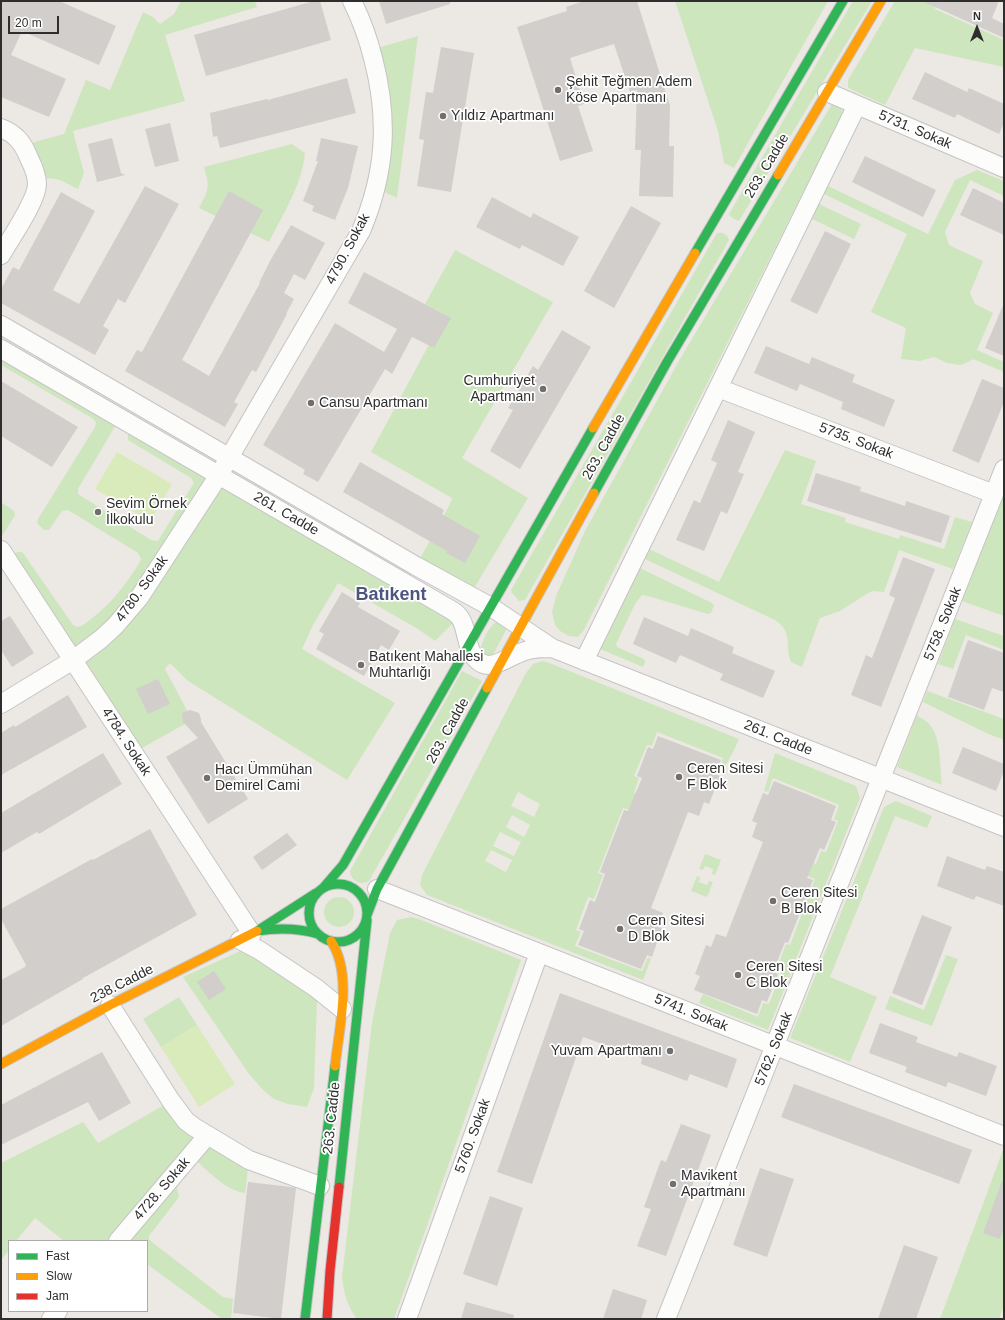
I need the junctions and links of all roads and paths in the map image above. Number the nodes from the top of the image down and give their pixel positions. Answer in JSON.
{"nodes":[{"id":1,"x":352,"y":1,"type":"edge"},
{"id":2,"x":843,"y":1,"type":"edge"},
{"id":3,"x":881,"y":1,"type":"edge"},
{"id":4,"x":827,"y":92,"type":"junction"},
{"id":5,"x":857,"y":105,"type":"junction"},
{"id":6,"x":1,"y":128,"type":"edge"},
{"id":7,"x":1004,"y":168,"type":"edge"},
{"id":8,"x":1,"y":255,"type":"edge"},
{"id":9,"x":1,"y":325,"type":"edge"},
{"id":10,"x":1,"y":349,"type":"edge"},
{"id":11,"x":718,"y":388,"type":"junction"},
{"id":12,"x":229,"y":457,"type":"junction"},
{"id":13,"x":1004,"y":469,"type":"edge"},
{"id":14,"x":219,"y":475,"type":"junction"},
{"id":15,"x":994,"y":494,"type":"junction"},
{"id":16,"x":1,"y":550,"type":"edge"},
{"id":17,"x":491,"y":607,"type":"junction"},
{"id":18,"x":520,"y":627,"type":"junction"},
{"id":19,"x":469,"y":645,"type":"junction"},
{"id":20,"x":552,"y":648,"type":"junction"},
{"id":21,"x":73,"y":660,"type":"junction"},
{"id":22,"x":584,"y":660,"type":"junction"},
{"id":23,"x":501,"y":662,"type":"junction"},
{"id":24,"x":1,"y":704,"type":"edge"},
{"id":25,"x":882,"y":779,"type":"junction"},
{"id":26,"x":1004,"y":827,"type":"edge"},
{"id":27,"x":324,"y":887,"type":"junction"},
{"id":28,"x":377,"y":889,"type":"junction"},
{"id":29,"x":316,"y":893,"type":"junction"},
{"id":30,"x":367,"y":917,"type":"junction"},
{"id":31,"x":318,"y":934,"type":"junction"},
{"id":32,"x":250,"y":935,"type":"junction"},
{"id":33,"x":331,"y":941,"type":"junction"},
{"id":34,"x":539,"y":953,"type":"junction"},
{"id":35,"x":110,"y":1005,"type":"junction"},
{"id":36,"x":342,"y":1008,"type":"junction"},
{"id":37,"x":775,"y":1046,"type":"junction"},
{"id":38,"x":1,"y":1064,"type":"edge"},
{"id":39,"x":207,"y":1136,"type":"junction"},
{"id":40,"x":1004,"y":1136,"type":"edge"},
{"id":41,"x":320,"y":1186,"type":"junction"},
{"id":42,"x":119,"y":1240,"type":"edge"},
{"id":43,"x":305,"y":1319,"type":"edge"},
{"id":44,"x":327,"y":1319,"type":"edge"},
{"id":45,"x":407,"y":1319,"type":"edge"},
{"id":46,"x":666,"y":1319,"type":"edge"}],
"edges":[{"from":1,"to":12,"type":"street","name":"4790. Sokak"},
{"from":2,"to":17,"type":"main road","name":"263. Cadde"},
{"from":3,"to":4,"type":"main road","name":"263. Cadde"},
{"from":4,"to":5,"type":"street","name":"5731. Sokak"},
{"from":4,"to":18,"type":"main road","name":"263. Cadde"},
{"from":5,"to":7,"type":"street","name":"5731. Sokak"},
{"from":5,"to":11,"type":"street"},
{"from":6,"to":8,"type":"street"},
{"from":9,"to":12,"type":"street","name":"261. Cadde"},
{"from":10,"to":14,"type":"street","name":"261. Cadde"},
{"from":11,"to":15,"type":"street","name":"5735. Sokak"},
{"from":11,"to":22,"type":"street"},
{"from":12,"to":14,"type":"street","name":"4790. Sokak"},
{"from":12,"to":17,"type":"street","name":"261. Cadde"},
{"from":13,"to":15,"type":"street","name":"5758. Sokak"},
{"from":14,"to":19,"type":"street","name":"261. Cadde"},
{"from":14,"to":21,"type":"street","name":"4780. Sokak"},
{"from":15,"to":25,"type":"street","name":"5758. Sokak"},
{"from":16,"to":21,"type":"street","name":"4784. Sokak"},
{"from":17,"to":18,"type":"street","name":"261. Cadde"},
{"from":17,"to":19,"type":"main road","name":"263. Cadde"},
{"from":18,"to":20,"type":"street","name":"261. Cadde"},
{"from":18,"to":23,"type":"main road","name":"263. Cadde"},
{"from":19,"to":23,"type":"street","name":"261. Cadde"},
{"from":19,"to":27,"type":"main road","name":"263. Cadde"},
{"from":20,"to":22,"type":"street","name":"261. Cadde"},
{"from":20,"to":23,"type":"street","name":"261. Cadde"},
{"from":21,"to":24,"type":"street","name":"4780. Sokak"},
{"from":21,"to":32,"type":"street","name":"4784. Sokak"},
{"from":22,"to":25,"type":"street","name":"261. Cadde"},
{"from":23,"to":28,"type":"main road","name":"263. Cadde"},
{"from":25,"to":26,"type":"street","name":"261. Cadde"},
{"from":25,"to":37,"type":"street","name":"5762. Sokak"},
{"from":27,"to":29,"type":"main road"},
{"from":27,"to":30,"type":"main road"},
{"from":28,"to":30,"type":"main road","name":"263. Cadde"},
{"from":28,"to":34,"type":"street","name":"5741. Sokak"},
{"from":29,"to":31,"type":"main road"},
{"from":29,"to":32,"type":"main road"},
{"from":30,"to":33,"type":"main road"},
{"from":30,"to":44,"type":"main road","name":"263. Cadde"},
{"from":31,"to":32,"type":"main road"},
{"from":31,"to":33,"type":"main road"},
{"from":32,"to":35,"type":"main road","name":"238.Cadde"},
{"from":32,"to":36,"type":"street"},
{"from":33,"to":36,"type":"main road"},
{"from":34,"to":37,"type":"street","name":"5741. Sokak"},
{"from":34,"to":45,"type":"street","name":"5760. Sokak"},
{"from":35,"to":38,"type":"main road","name":"238.Cadde"},
{"from":35,"to":39,"type":"street"},
{"from":36,"to":41,"type":"main road"},
{"from":37,"to":40,"type":"street","name":"5741. Sokak"},
{"from":37,"to":46,"type":"street","name":"5762. Sokak"},
{"from":39,"to":41,"type":"street"},
{"from":39,"to":42,"type":"street","name":"4728. Sokak"},
{"from":41,"to":43,"type":"main road"}]}
